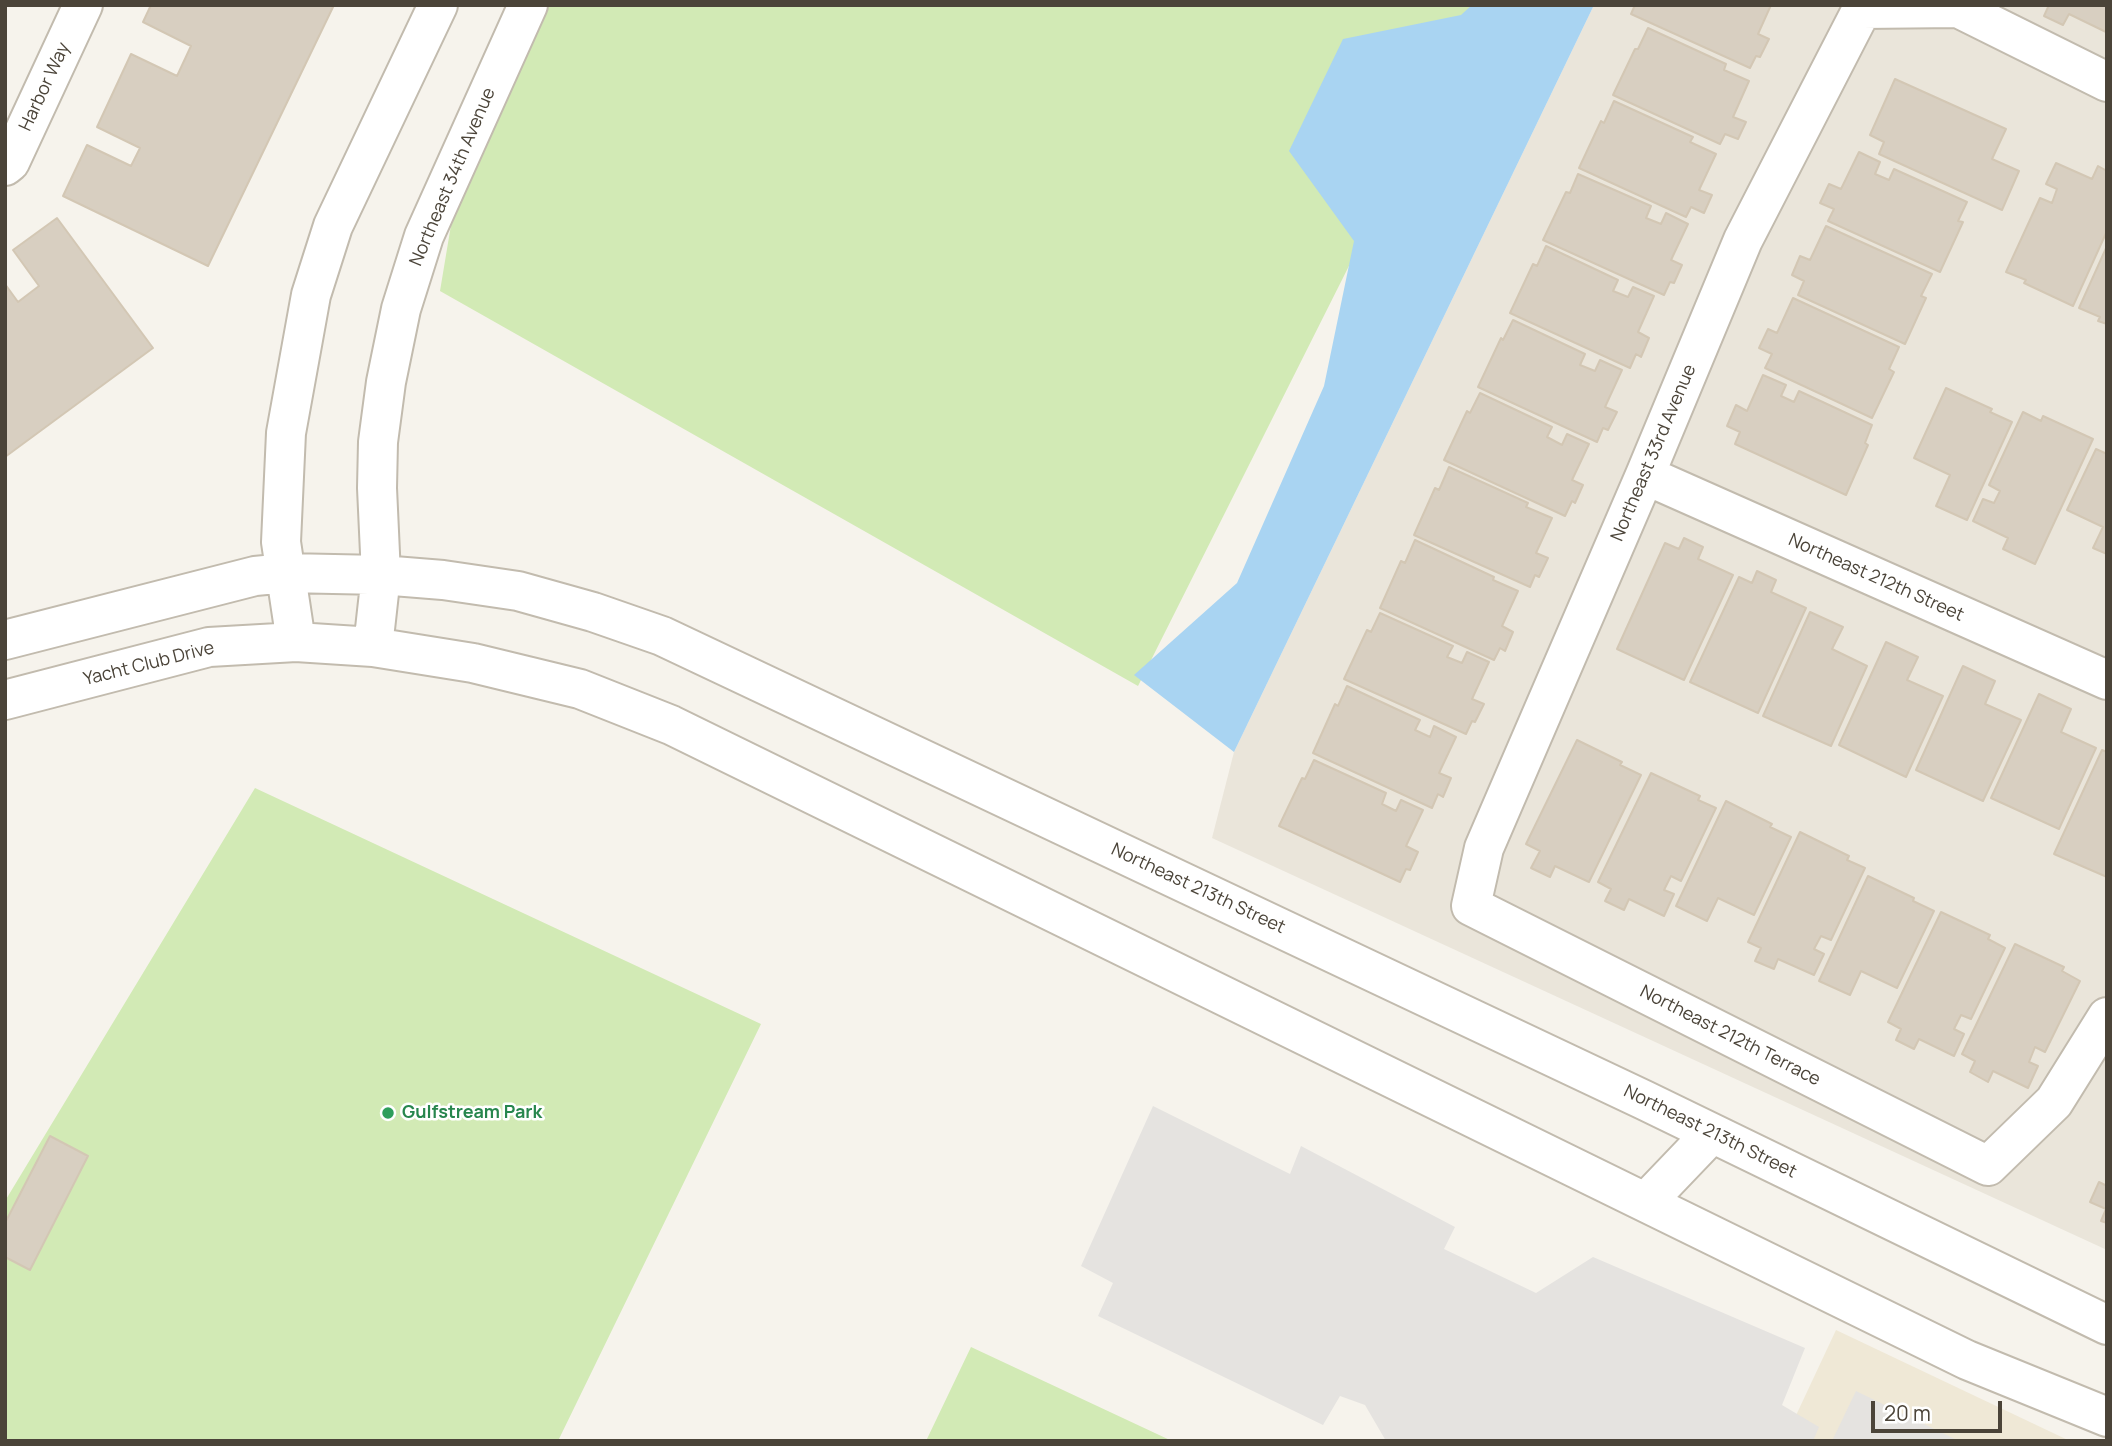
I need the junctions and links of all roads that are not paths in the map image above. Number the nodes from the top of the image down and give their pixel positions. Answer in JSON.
{"nodes":[{"id":1,"x":83,"y":5,"type":"edge"},
{"id":2,"x":438,"y":5,"type":"edge"},
{"id":3,"x":528,"y":5,"type":"edge"},
{"id":4,"x":2107,"y":82,"type":"edge"},
{"id":5,"x":5,"y":166,"type":"edge"},
{"id":6,"x":1645,"y":475,"type":"junction"},
{"id":7,"x":270,"y":575,"type":"junction"},
{"id":8,"x":381,"y":575,"type":"junction"},
{"id":9,"x":5,"y":640,"type":"edge"},
{"id":10,"x":296,"y":642,"type":"junction"},
{"id":11,"x":373,"y":647,"type":"junction"},
{"id":12,"x":2107,"y":680,"type":"edge"},
{"id":13,"x":5,"y":701,"type":"edge"},
{"id":14,"x":1471,"y":906,"type":"joint"},
{"id":15,"x":2107,"y":1017,"type":"edge"},
{"id":16,"x":1712,"y":1133,"type":"junction"},
{"id":17,"x":1646,"y":1202,"type":"junction"},
{"id":18,"x":2107,"y":1325,"type":"edge"},
{"id":19,"x":2107,"y":1417,"type":"edge"}],
"edges":[{"from":1,"to":5,"type":"street","name":"Harbor Way"},
{"from":2,"to":7,"type":"street"},
{"from":3,"to":8,"type":"street","name":"Northeast 34th Avenue"},
{"from":4,"to":6,"type":"street","name":"Northeast 33rd Avenue"},
{"from":6,"to":12,"type":"street","name":"Northeast 212th Street"},
{"from":6,"to":14,"type":"street","name":"Northeast 33rd Avenue"},
{"from":7,"to":8,"type":"street","name":"Northeast 213th Street"},
{"from":7,"to":9,"type":"street"},
{"from":7,"to":10,"type":"street"},
{"from":8,"to":11,"type":"street","name":"Northeast 34th Avenue"},
{"from":8,"to":16,"type":"street","name":"Northeast 213th Street"},
{"from":10,"to":11,"type":"street"},
{"from":10,"to":13,"type":"street","name":"Yacht Club Drive"},
{"from":11,"to":17,"type":"street"},
{"from":14,"to":15,"type":"street","name":"Northeast 212th Terrace"},
{"from":16,"to":17,"type":"street"},
{"from":16,"to":18,"type":"street","name":"Northeast 213th Street"},
{"from":17,"to":19,"type":"street"}]}
